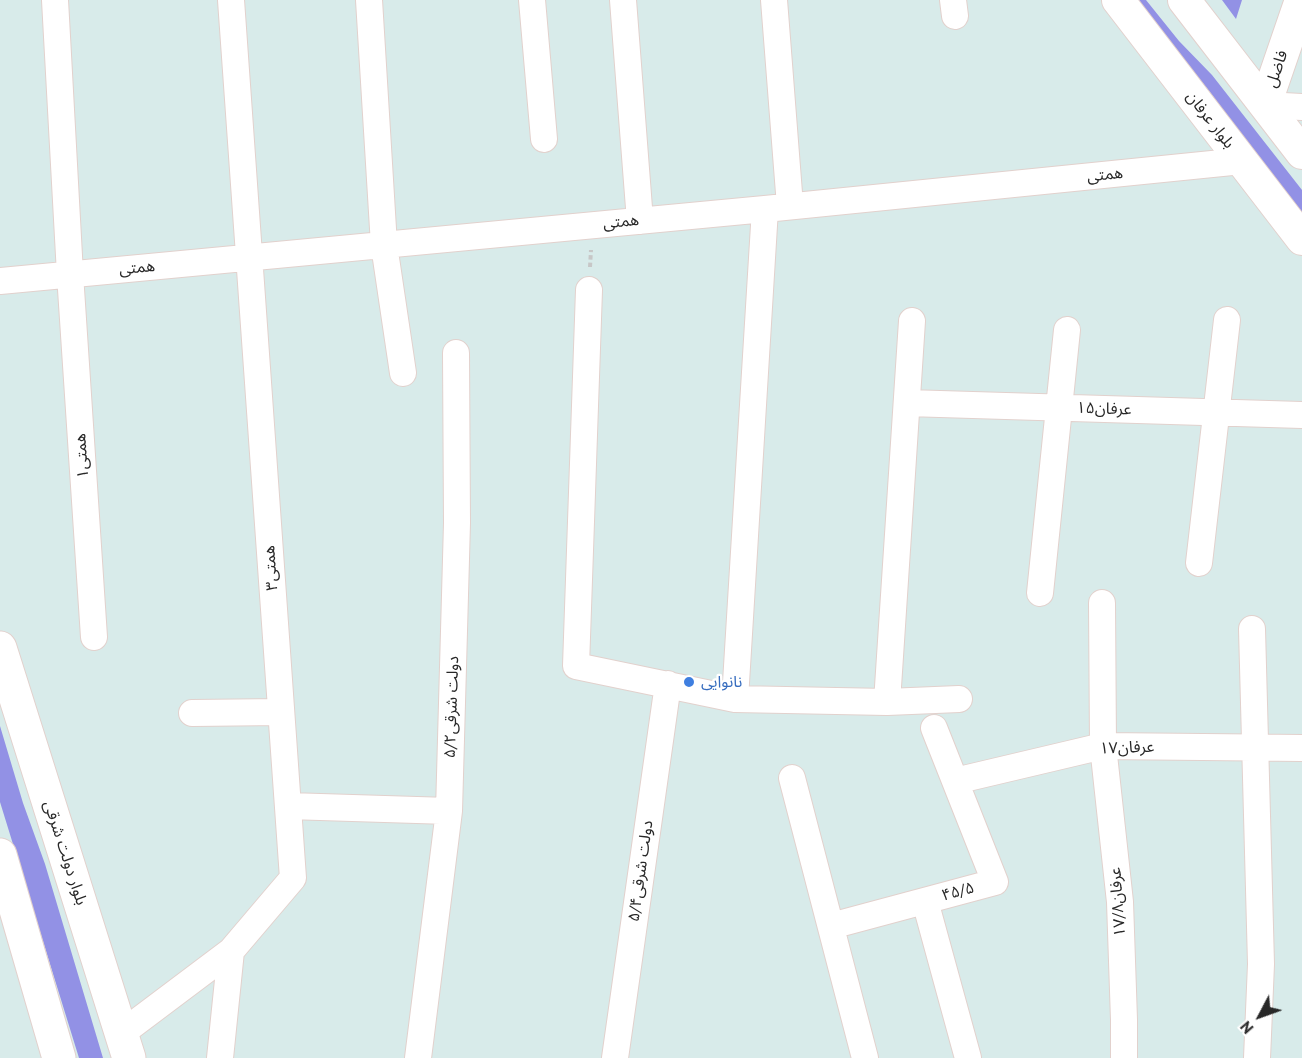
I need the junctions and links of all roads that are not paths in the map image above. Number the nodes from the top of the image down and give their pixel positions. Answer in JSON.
{"nodes":[{"id":1,"x":56,"y":0,"type":"edge"},
{"id":2,"x":532,"y":0,"type":"edge"},
{"id":3,"x":623,"y":0,"type":"edge"},
{"id":4,"x":774,"y":0,"type":"edge"},
{"id":5,"x":1118,"y":0,"type":"edge"},
{"id":6,"x":1184,"y":0,"type":"edge"},
{"id":7,"x":1301,"y":0,"type":"edge"},
{"id":8,"x":369,"y":4,"type":"edge"},
{"id":9,"x":232,"y":11,"type":"edge"},
{"id":10,"x":1265,"y":105,"type":"junction"},
{"id":11,"x":1302,"y":107,"type":"edge"},
{"id":12,"x":544,"y":139,"type":"dead end"},
{"id":13,"x":1302,"y":153,"type":"edge"},
{"id":14,"x":1242,"y":161,"type":"junction"},
{"id":15,"x":778,"y":208,"type":"junction"},
{"id":16,"x":640,"y":220,"type":"junction"},
{"id":17,"x":1302,"y":239,"type":"edge"},
{"id":18,"x":384,"y":245,"type":"junction"},
{"id":19,"x":248,"y":258,"type":"junction"},
{"id":20,"x":70,"y":274,"type":"junction"},
{"id":21,"x":0,"y":281,"type":"edge"},
{"id":22,"x":590,"y":290,"type":"road end"},
{"id":23,"x":1227,"y":320,"type":"dead end"},
{"id":24,"x":912,"y":321,"type":"dead end"},
{"id":25,"x":1067,"y":330,"type":"dead end"},
{"id":26,"x":456,"y":353,"type":"dead end"},
{"id":27,"x":403,"y":373,"type":"dead end"},
{"id":28,"x":907,"y":403,"type":"junction"},
{"id":29,"x":1059,"y":408,"type":"junction"},
{"id":30,"x":1216,"y":412,"type":"junction"},
{"id":31,"x":1302,"y":415,"type":"edge"},
{"id":32,"x":1199,"y":563,"type":"dead end"},
{"id":33,"x":1040,"y":593,"type":"dead end"},
{"id":34,"x":1102,"y":603,"type":"dead end"},
{"id":35,"x":1252,"y":629,"type":"dead end"},
{"id":36,"x":94,"y":637,"type":"dead end"},
{"id":37,"x":0,"y":648,"type":"edge"},
{"id":38,"x":668,"y":684,"type":"junction"},
{"id":39,"x":735,"y":699,"type":"junction"},
{"id":40,"x":959,"y":699,"type":"dead end"},
{"id":41,"x":887,"y":702,"type":"junction"},
{"id":42,"x":281,"y":712,"type":"junction"},
{"id":43,"x":192,"y":713,"type":"dead end"},
{"id":44,"x":934,"y":728,"type":"dead end"},
{"id":45,"x":1103,"y":746,"type":"junction"},
{"id":46,"x":1255,"y":748,"type":"junction"},
{"id":47,"x":1302,"y":748,"type":"edge"},
{"id":48,"x":792,"y":778,"type":"dead end"},
{"id":49,"x":955,"y":781,"type":"junction"},
{"id":50,"x":288,"y":806,"type":"junction"},
{"id":51,"x":449,"y":811,"type":"junction"},
{"id":52,"x":1,"y":861,"type":"edge"},
{"id":53,"x":926,"y":901,"type":"junction"},
{"id":54,"x":831,"y":926,"type":"junction"},
{"id":55,"x":231,"y":951,"type":"junction"},
{"id":56,"x":125,"y":1046,"type":"edge"},
{"id":57,"x":59,"y":1058,"type":"edge"},
{"id":58,"x":220,"y":1058,"type":"edge"},
{"id":59,"x":418,"y":1058,"type":"edge"},
{"id":60,"x":615,"y":1058,"type":"edge"},
{"id":61,"x":865,"y":1058,"type":"edge"},
{"id":62,"x":968,"y":1058,"type":"edge"},
{"id":63,"x":1124,"y":1058,"type":"edge"},
{"id":64,"x":1257,"y":1058,"type":"edge"}],
"edges":[{"from":1,"to":20,"type":"street","name":"۱همتی"},
{"from":2,"to":12,"type":"street"},
{"from":3,"to":16,"type":"street"},
{"from":4,"to":15,"type":"street"},
{"from":5,"to":14,"type":"street","name":"بلوار عرفان"},
{"from":6,"to":10,"type":"street"},
{"from":7,"to":10,"type":"street","name":"فاضل"},
{"from":8,"to":18,"type":"street"},
{"from":9,"to":19,"type":"street","name":"۳همتی"},
{"from":10,"to":11,"type":"street"},
{"from":10,"to":13,"type":"street"},
{"from":14,"to":15,"type":"street","name":"همتی"},
{"from":14,"to":17,"type":"street","name":"بلوار عرفان"},
{"from":15,"to":16,"type":"street","name":"همتی"},
{"from":15,"to":39,"type":"street"},
{"from":16,"to":18,"type":"street","name":"همتی"},
{"from":18,"to":19,"type":"street","name":"همتی"},
{"from":18,"to":27,"type":"street"},
{"from":19,"to":20,"type":"street","name":"همتی"},
{"from":19,"to":42,"type":"street","name":"۳همتی"},
{"from":20,"to":21,"type":"street","name":"همتی"},
{"from":20,"to":36,"type":"street","name":"۱همتی"},
{"from":22,"to":38,"type":"street"},
{"from":23,"to":30,"type":"street"},
{"from":24,"to":28,"type":"street"},
{"from":25,"to":29,"type":"street"},
{"from":26,"to":51,"type":"street","name":"۵/۲دولت شرقی"},
{"from":28,"to":29,"type":"street","name":"۱۵عرفان"},
{"from":28,"to":41,"type":"street"},
{"from":29,"to":30,"type":"street","name":"۱۵عرفان"},
{"from":29,"to":33,"type":"street"},
{"from":30,"to":31,"type":"street","name":"۱۵عرفان"},
{"from":30,"to":32,"type":"street"},
{"from":34,"to":45,"type":"street","name":"۱۷/۸عرفان"},
{"from":35,"to":46,"type":"street"},
{"from":37,"to":56,"type":"main road","name":"بلوار دولت شرقی"},
{"from":38,"to":39,"type":"street"},
{"from":38,"to":60,"type":"street","name":"۵/۴دولت شرقی"},
{"from":39,"to":41,"type":"street"},
{"from":40,"to":41,"type":"street"},
{"from":42,"to":43,"type":"street"},
{"from":42,"to":50,"type":"street","name":"۳همتی"},
{"from":44,"to":49,"type":"street","name":"۴۵/۵"},
{"from":45,"to":46,"type":"street","name":"۱۷عرفان"},
{"from":45,"to":49,"type":"street","name":"۱۷عرفان"},
{"from":45,"to":63,"type":"street","name":"۱۷/۸عرفان"},
{"from":46,"to":47,"type":"street","name":"۱۷عرفان"},
{"from":46,"to":64,"type":"street"},
{"from":48,"to":54,"type":"street"},
{"from":49,"to":53,"type":"street","name":"۴۵/۵"},
{"from":50,"to":51,"type":"street"},
{"from":50,"to":55,"type":"street","name":"۳همتی"},
{"from":51,"to":59,"type":"street","name":"۵/۲دولت شرقی"},
{"from":52,"to":57,"type":"main road"},
{"from":53,"to":54,"type":"street","name":"۴۵/۵"},
{"from":53,"to":62,"type":"street"},
{"from":54,"to":61,"type":"street"},
{"from":55,"to":56,"type":"street"},
{"from":55,"to":58,"type":"street"}]}
